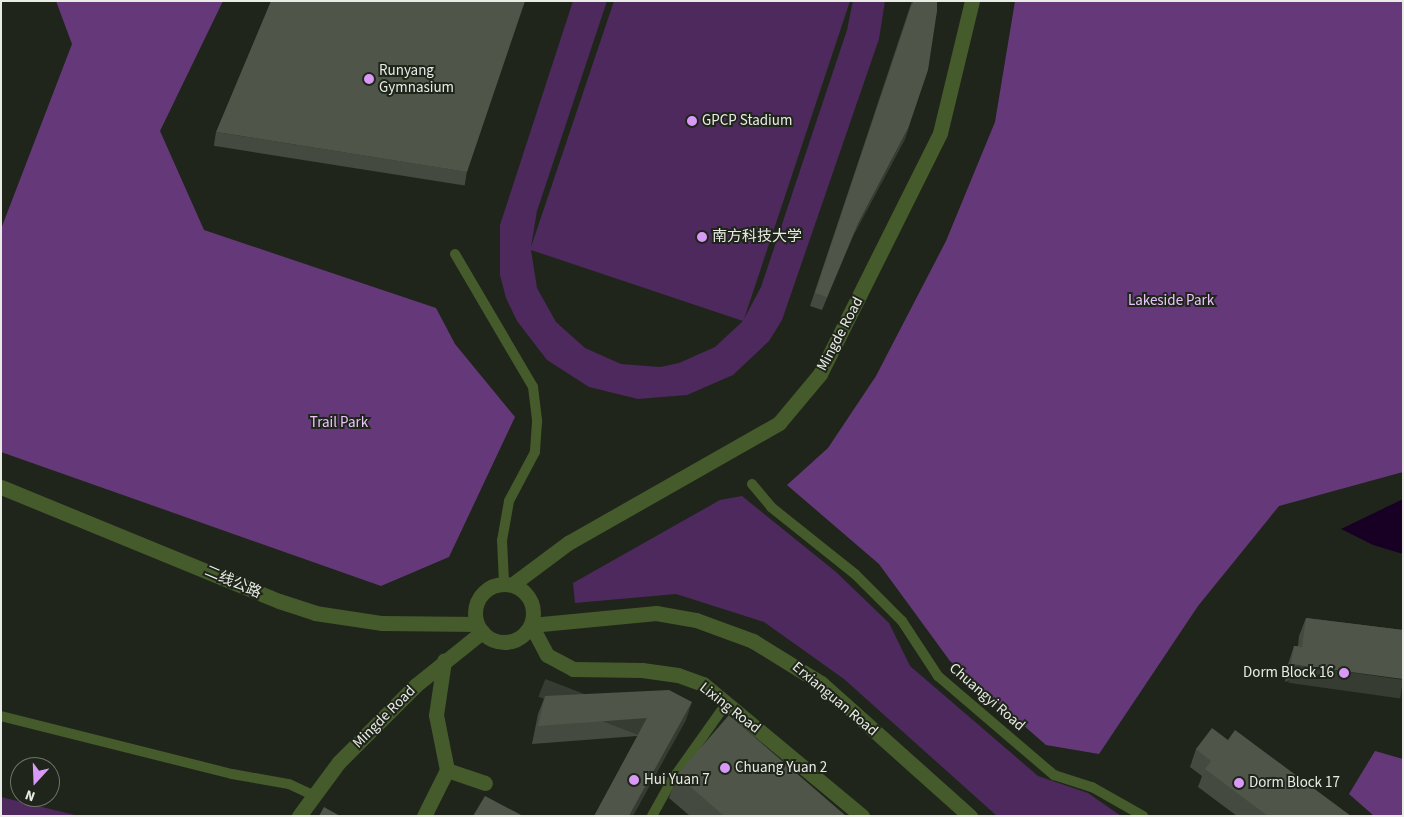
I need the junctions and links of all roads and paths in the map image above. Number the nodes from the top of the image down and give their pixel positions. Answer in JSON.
{"nodes":[{"id":1,"x":972,"y":1,"type":"edge"},
{"id":2,"x":455,"y":254,"type":"dead end"},
{"id":3,"x":752,"y":484,"type":"dead end"},
{"id":4,"x":1,"y":487,"type":"edge"},
{"id":5,"x":509,"y":584,"type":"junction"},
{"id":6,"x":532,"y":625,"type":"junction"},
{"id":7,"x":479,"y":628,"type":"junction"},
{"id":8,"x":444,"y":661,"type":"junction"},
{"id":9,"x":726,"y":704,"type":"junction"},
{"id":10,"x":1,"y":716,"type":"edge"},
{"id":11,"x":447,"y":770,"type":"junction"},
{"id":12,"x":485,"y":783,"type":"dead end"},
{"id":13,"x":313,"y":795,"type":"junction"},
{"id":14,"x":299,"y":816,"type":"edge"},
{"id":15,"x":424,"y":816,"type":"edge"},
{"id":16,"x":652,"y":816,"type":"edge"},
{"id":17,"x":862,"y":816,"type":"edge"},
{"id":18,"x":970,"y":816,"type":"edge"},
{"id":19,"x":1142,"y":816,"type":"edge"}],
"edges":[{"from":1,"to":5,"type":"street","name":"Mingde Road"},
{"from":2,"to":5,"type":"lane"},
{"from":3,"to":19,"type":"lane","name":"Chuangyi Road"},
{"from":4,"to":7,"type":"street","name":"二线公路"},
{"from":5,"to":6,"type":"street"},
{"from":5,"to":7,"type":"street"},
{"from":6,"to":7,"type":"street"},
{"from":6,"to":9,"type":"street","name":"Lixing Road"},
{"from":6,"to":18,"type":"street","name":"Erxianguan Road"},
{"from":7,"to":8,"type":"street","name":"Mingde Road"},
{"from":8,"to":11,"type":"street"},
{"from":8,"to":13,"type":"street","name":"Mingde Road"},
{"from":9,"to":16,"type":"lane"},
{"from":9,"to":17,"type":"street","name":"Lixing Road"},
{"from":10,"to":13,"type":"lane"},
{"from":11,"to":12,"type":"street"},
{"from":11,"to":15,"type":"street"},
{"from":13,"to":14,"type":"street","name":"Mingde Road"}]}
